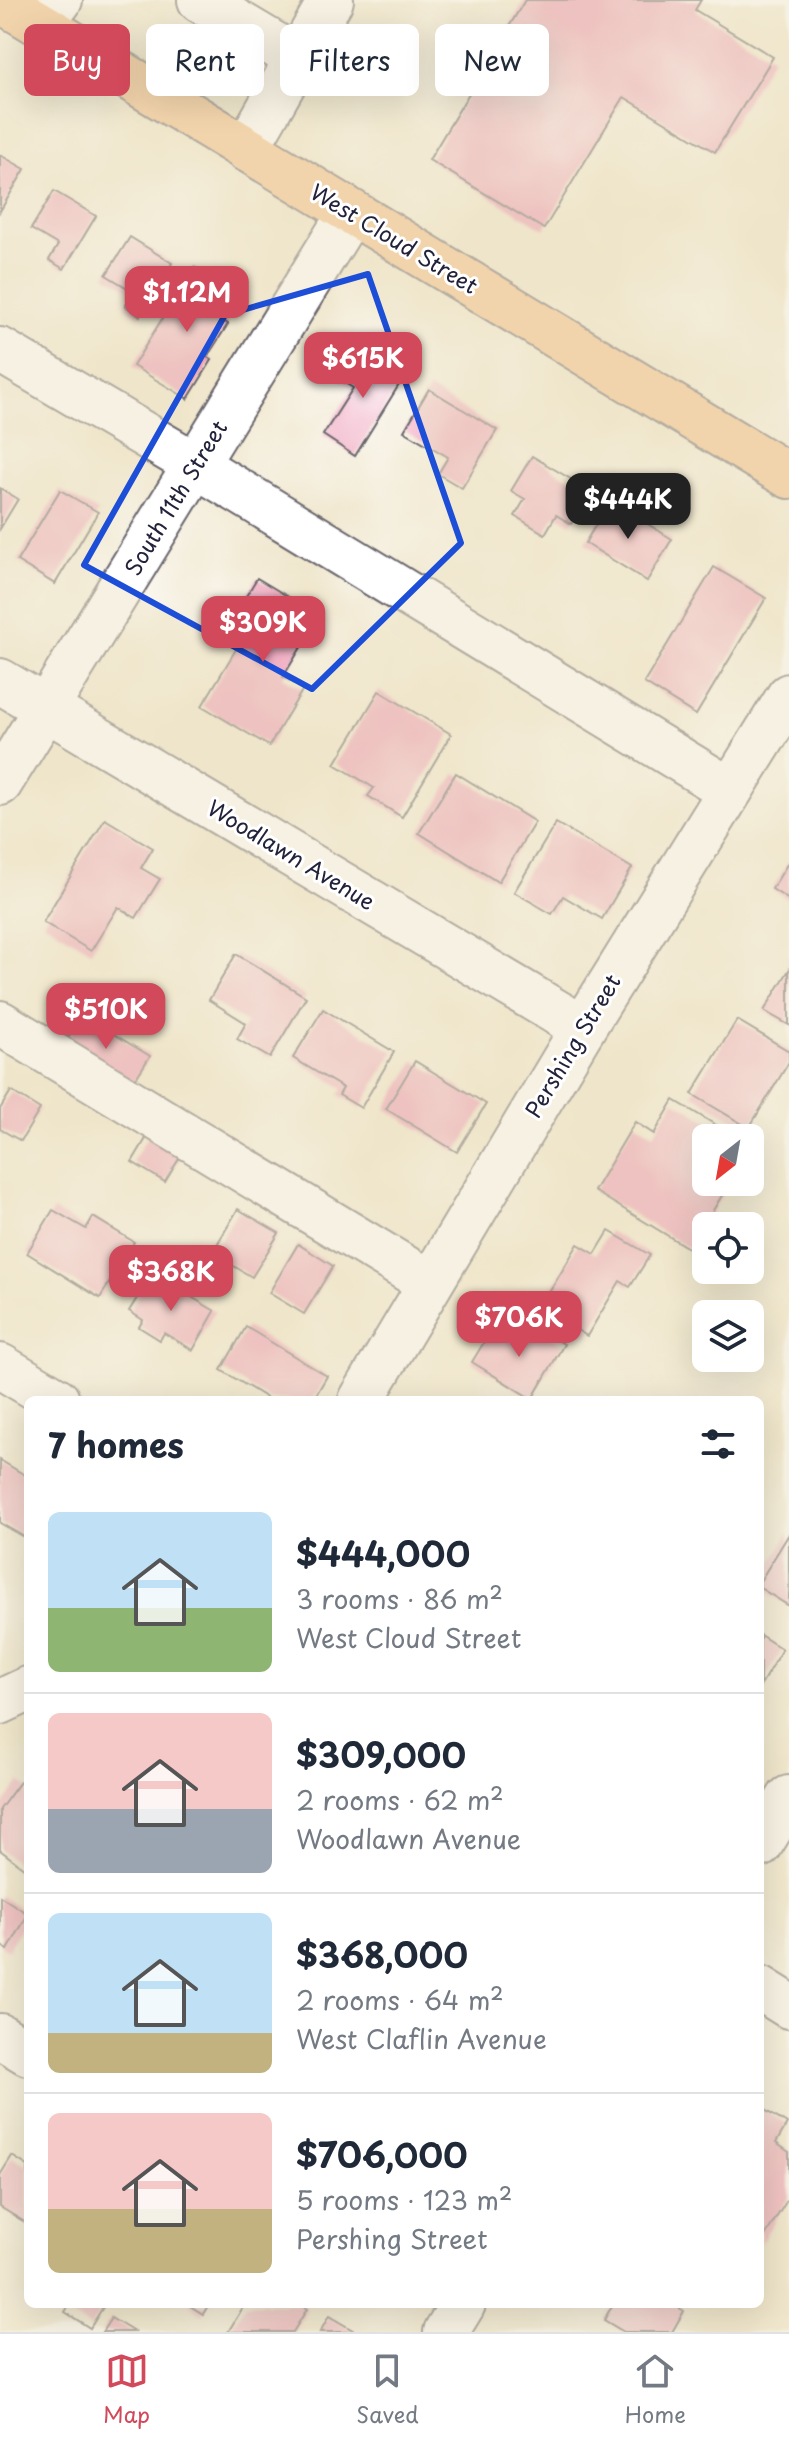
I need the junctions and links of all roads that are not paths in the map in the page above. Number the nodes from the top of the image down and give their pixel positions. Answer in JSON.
{"nodes":[{"id":1,"x":0,"y":0,"type":"edge"},
{"id":2,"x":200,"y":0,"type":"edge"},
{"id":3,"x":331,"y":0,"type":"edge"},
{"id":4,"x":51,"y":12,"type":"edge"},
{"id":5,"x":317,"y":24,"type":"edge"},
{"id":6,"x":280,"y":48,"type":"edge"},
{"id":7,"x":280,"y":88,"type":"edge"},
{"id":8,"x":246,"y":149,"type":"junction"},
{"id":9,"x":351,"y":212,"type":"junction"},
{"id":10,"x":0,"y":350,"type":"edge"},
{"id":11,"x":196,"y":465,"type":"junction"},
{"id":12,"x":789,"y":476,"type":"edge"},
{"id":13,"x":0,"y":681,"type":"edge"},
{"id":14,"x":789,"y":696,"type":"edge"},
{"id":15,"x":47,"y":709,"type":"junction"},
{"id":16,"x":0,"y":783,"type":"edge"},
{"id":17,"x":730,"y":790,"type":"junction"},
{"id":18,"x":0,"y":1023,"type":"edge"},
{"id":19,"x":583,"y":1028,"type":"junction"},
{"id":20,"x":430,"y":1283,"type":"junction"},
{"id":21,"x":0,"y":1366,"type":"edge"},
{"id":22,"x":50,"y":1396,"type":"edge"},
{"id":23,"x":363,"y":1396,"type":"edge"},
{"id":24,"x":24,"y":1691,"type":"edge"},
{"id":25,"x":0,"y":1702,"type":"edge"},
{"id":26,"x":764,"y":1990,"type":"edge"},
{"id":27,"x":789,"y":2006,"type":"edge"},
{"id":28,"x":0,"y":2036,"type":"edge"},
{"id":29,"x":24,"y":2051,"type":"edge"}],
"edges":[{"from":1,"to":4,"type":"main road","name":"West Cloud Street"},
{"from":2,"to":6,"type":"street"},
{"from":3,"to":5,"type":"street"},
{"from":4,"to":8,"type":"main road","name":"West Cloud Street"},
{"from":7,"to":8,"type":"street"},
{"from":8,"to":9,"type":"main road","name":"West Cloud Street"},
{"from":9,"to":11,"type":"street","name":"South 11th Street"},
{"from":9,"to":12,"type":"main road","name":"West Cloud Street"},
{"from":10,"to":11,"type":"street"},
{"from":11,"to":15,"type":"street","name":"South 11th Street"},
{"from":11,"to":17,"type":"street"},
{"from":13,"to":15,"type":"street","name":"Woodlawn Avenue"},
{"from":14,"to":17,"type":"street","name":"Pershing Street"},
{"from":15,"to":16,"type":"street","name":"South 11th Street"},
{"from":15,"to":19,"type":"street","name":"Woodlawn Avenue"},
{"from":17,"to":19,"type":"street","name":"Pershing Street"},
{"from":18,"to":20,"type":"street"},
{"from":19,"to":20,"type":"street","name":"Pershing Street"},
{"from":20,"to":23,"type":"street","name":"Pershing Street"},
{"from":21,"to":22,"type":"street"},
{"from":24,"to":25,"type":"street"},
{"from":26,"to":27,"type":"street"},
{"from":28,"to":29,"type":"street"}]}
